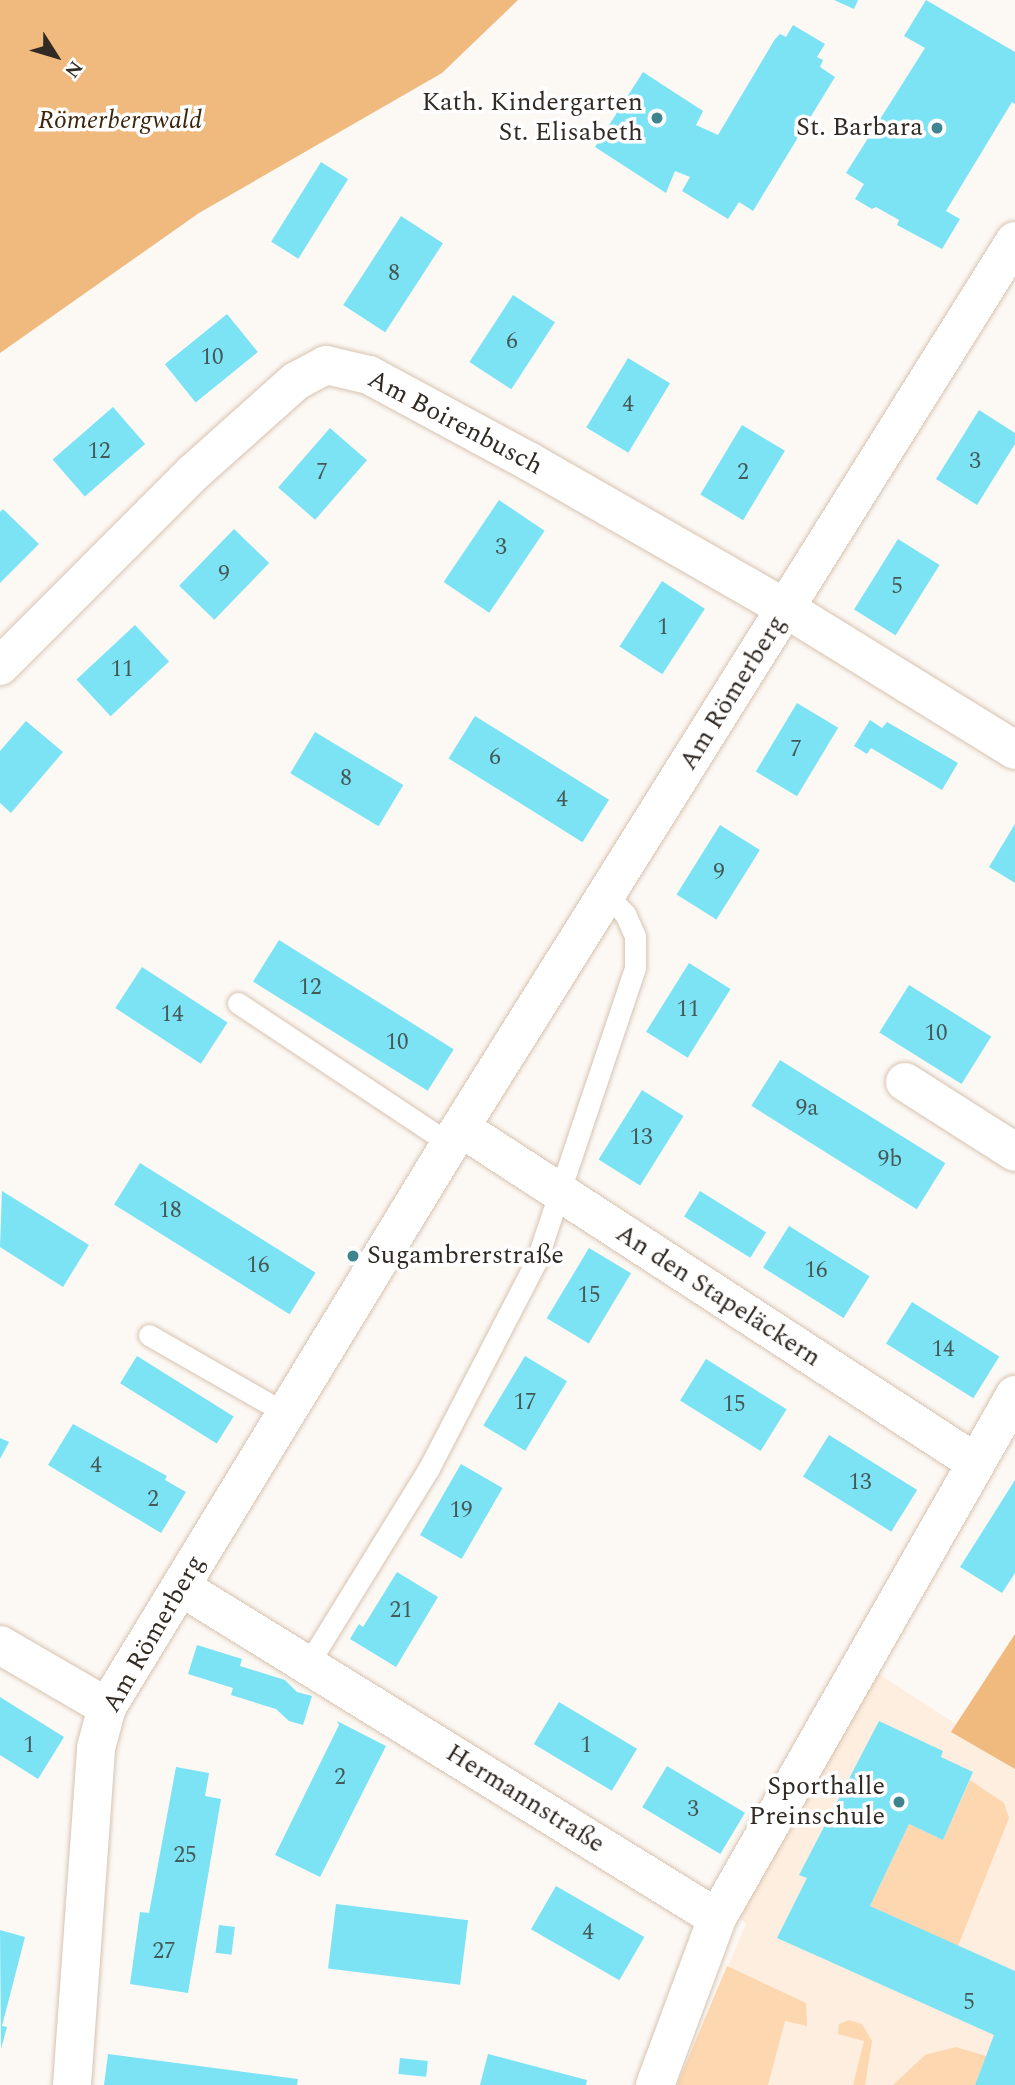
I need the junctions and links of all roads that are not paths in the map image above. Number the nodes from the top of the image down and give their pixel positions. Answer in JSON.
{"nodes":[{"id":1,"x":1015,"y":241,"type":"edge"},
{"id":2,"x":785,"y":608,"type":"junction"},
{"id":3,"x":0,"y":666,"type":"edge"},
{"id":4,"x":1015,"y":750,"type":"edge"},
{"id":5,"x":608,"y":895,"type":"junction"},
{"id":6,"x":238,"y":1003,"type":"dead end"},
{"id":7,"x":905,"y":1082,"type":"dead end"},
{"id":8,"x":455,"y":1136,"type":"junction"},
{"id":9,"x":1015,"y":1152,"type":"edge"},
{"id":10,"x":559,"y":1194,"type":"junction"},
{"id":11,"x":149,"y":1335,"type":"dead end"},
{"id":12,"x":1015,"y":1395,"type":"edge"},
{"id":13,"x":285,"y":1413,"type":"junction"},
{"id":14,"x":976,"y":1463,"type":"junction"},
{"id":15,"x":181,"y":1587,"type":"junction"},
{"id":16,"x":0,"y":1645,"type":"edge"},
{"id":17,"x":308,"y":1664,"type":"junction"},
{"id":18,"x":107,"y":1707,"type":"junction"},
{"id":19,"x":717,"y":1918,"type":"junction"},
{"id":20,"x":72,"y":2085,"type":"edge"},
{"id":21,"x":655,"y":2085,"type":"edge"}],
"edges":[{"from":1,"to":2,"type":"street","name":"Am Römerberg"},
{"from":2,"to":3,"type":"street","name":"Am Boirenbusch"},
{"from":2,"to":4,"type":"street"},
{"from":2,"to":5,"type":"street","name":"Am Römerberg"},
{"from":5,"to":8,"type":"street","name":"Am Römerberg"},
{"from":5,"to":10,"type":"lane"},
{"from":6,"to":8,"type":"lane"},
{"from":7,"to":9,"type":"street"},
{"from":8,"to":10,"type":"street","name":"An den Stapeläckern"},
{"from":8,"to":13,"type":"street","name":"Am Römerberg"},
{"from":10,"to":14,"type":"street","name":"An den Stapeläckern"},
{"from":10,"to":17,"type":"lane"},
{"from":11,"to":13,"type":"lane"},
{"from":12,"to":14,"type":"street"},
{"from":13,"to":15,"type":"street","name":"Am Römerberg"},
{"from":14,"to":19,"type":"street"},
{"from":15,"to":17,"type":"street","name":"Hermannstraße"},
{"from":15,"to":18,"type":"street","name":"Am Römerberg"},
{"from":16,"to":18,"type":"street"},
{"from":17,"to":19,"type":"street","name":"Hermannstraße"},
{"from":18,"to":20,"type":"street","name":"Am Römerberg"},
{"from":19,"to":21,"type":"street"}]}
